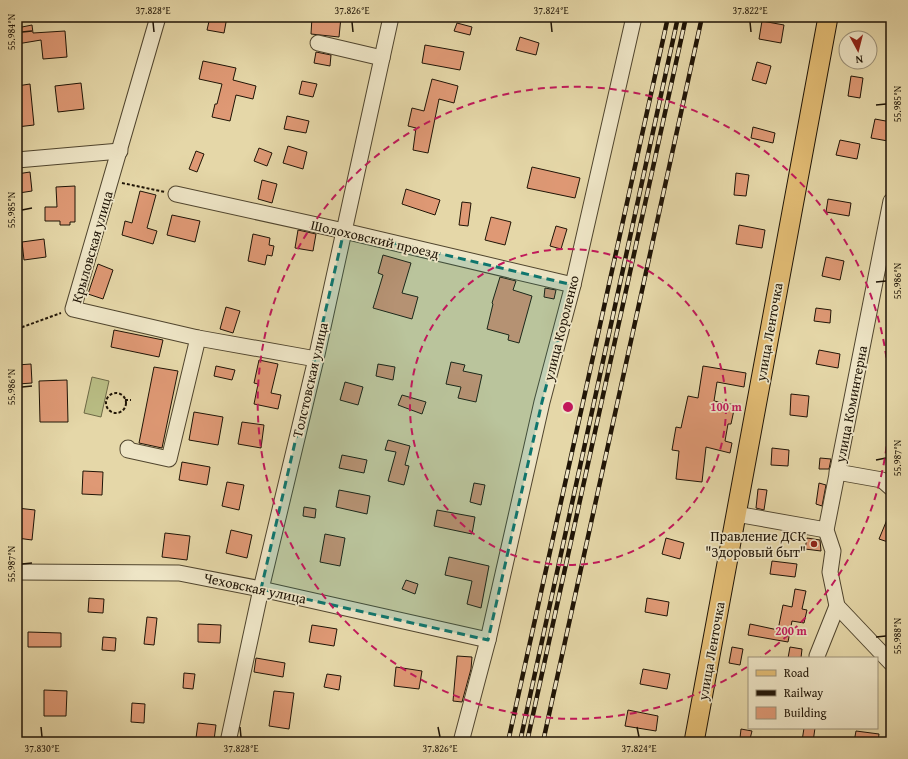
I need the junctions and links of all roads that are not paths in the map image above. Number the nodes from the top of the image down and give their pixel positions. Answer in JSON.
{"nodes":[{"id":1,"x":158,"y":17,"type":"edge"},
{"id":2,"x":391,"y":17,"type":"edge"},
{"id":3,"x":634,"y":17,"type":"edge"},
{"id":4,"x":828,"y":17,"type":"edge"},
{"id":5,"x":318,"y":43,"type":"dead end"},
{"id":6,"x":382,"y":58,"type":"junction"},
{"id":7,"x":120,"y":151,"type":"junction"},
{"id":8,"x":17,"y":160,"type":"edge"},
{"id":9,"x":176,"y":194,"type":"road end"},
{"id":10,"x":891,"y":201,"type":"edge"},
{"id":11,"x":344,"y":231,"type":"junction"},
{"id":12,"x":573,"y":285,"type":"junction"},
{"id":13,"x":198,"y":338,"type":"junction"},
{"id":14,"x":316,"y":359,"type":"junction"},
{"id":15,"x":128,"y":448,"type":"dead end"},
{"id":16,"x":837,"y":472,"type":"junction"},
{"id":17,"x":891,"y":488,"type":"edge"},
{"id":18,"x":736,"y":514,"type":"junction"},
{"id":19,"x":826,"y":530,"type":"junction"},
{"id":20,"x":17,"y":572,"type":"edge"},
{"id":21,"x":261,"y":589,"type":"junction"},
{"id":22,"x":837,"y":606,"type":"junction"},
{"id":23,"x":488,"y":640,"type":"junction"},
{"id":24,"x":817,"y":656,"type":"dead end"},
{"id":25,"x":891,"y":663,"type":"edge"},
{"id":26,"x":228,"y":742,"type":"edge"},
{"id":27,"x":461,"y":742,"type":"edge"},
{"id":28,"x":694,"y":742,"type":"edge"}],
"edges":[{"from":1,"to":7,"type":"street","name":"Крыловская улица"},
{"from":2,"to":6,"type":"street","name":"Толстовская улица"},
{"from":3,"to":12,"type":"street","name":"улица Короленко"},
{"from":4,"to":18,"type":"main road","name":"улица Ленточка"},
{"from":5,"to":6,"type":"street"},
{"from":6,"to":11,"type":"street","name":"Толстовская улица"},
{"from":7,"to":8,"type":"street"},
{"from":7,"to":13,"type":"street","name":"Крыловская улица"},
{"from":9,"to":11,"type":"street","name":"Шолоховский проезд"},
{"from":10,"to":16,"type":"street","name":"улица Коминтерна"},
{"from":11,"to":12,"type":"street","name":"Шолоховский проезд"},
{"from":11,"to":14,"type":"street","name":"Толстовская улица"},
{"from":12,"to":23,"type":"street","name":"улица Короленко"},
{"from":13,"to":14,"type":"street","name":"Крыловская улица"},
{"from":13,"to":15,"type":"street"},
{"from":14,"to":21,"type":"street","name":"Толстовская улица"},
{"from":16,"to":17,"type":"street"},
{"from":16,"to":19,"type":"street","name":"улица Коминтерна"},
{"from":18,"to":19,"type":"street"},
{"from":18,"to":28,"type":"main road","name":"улица Ленточка"},
{"from":19,"to":22,"type":"street","name":"улица Коминтерна"},
{"from":20,"to":21,"type":"street","name":"Чеховская улица"},
{"from":21,"to":23,"type":"street","name":"Чеховская улица"},
{"from":21,"to":26,"type":"street","name":"Толстовская улица"},
{"from":22,"to":24,"type":"street"},
{"from":22,"to":25,"type":"street"},
{"from":23,"to":27,"type":"street","name":"улица Короленко"}]}
